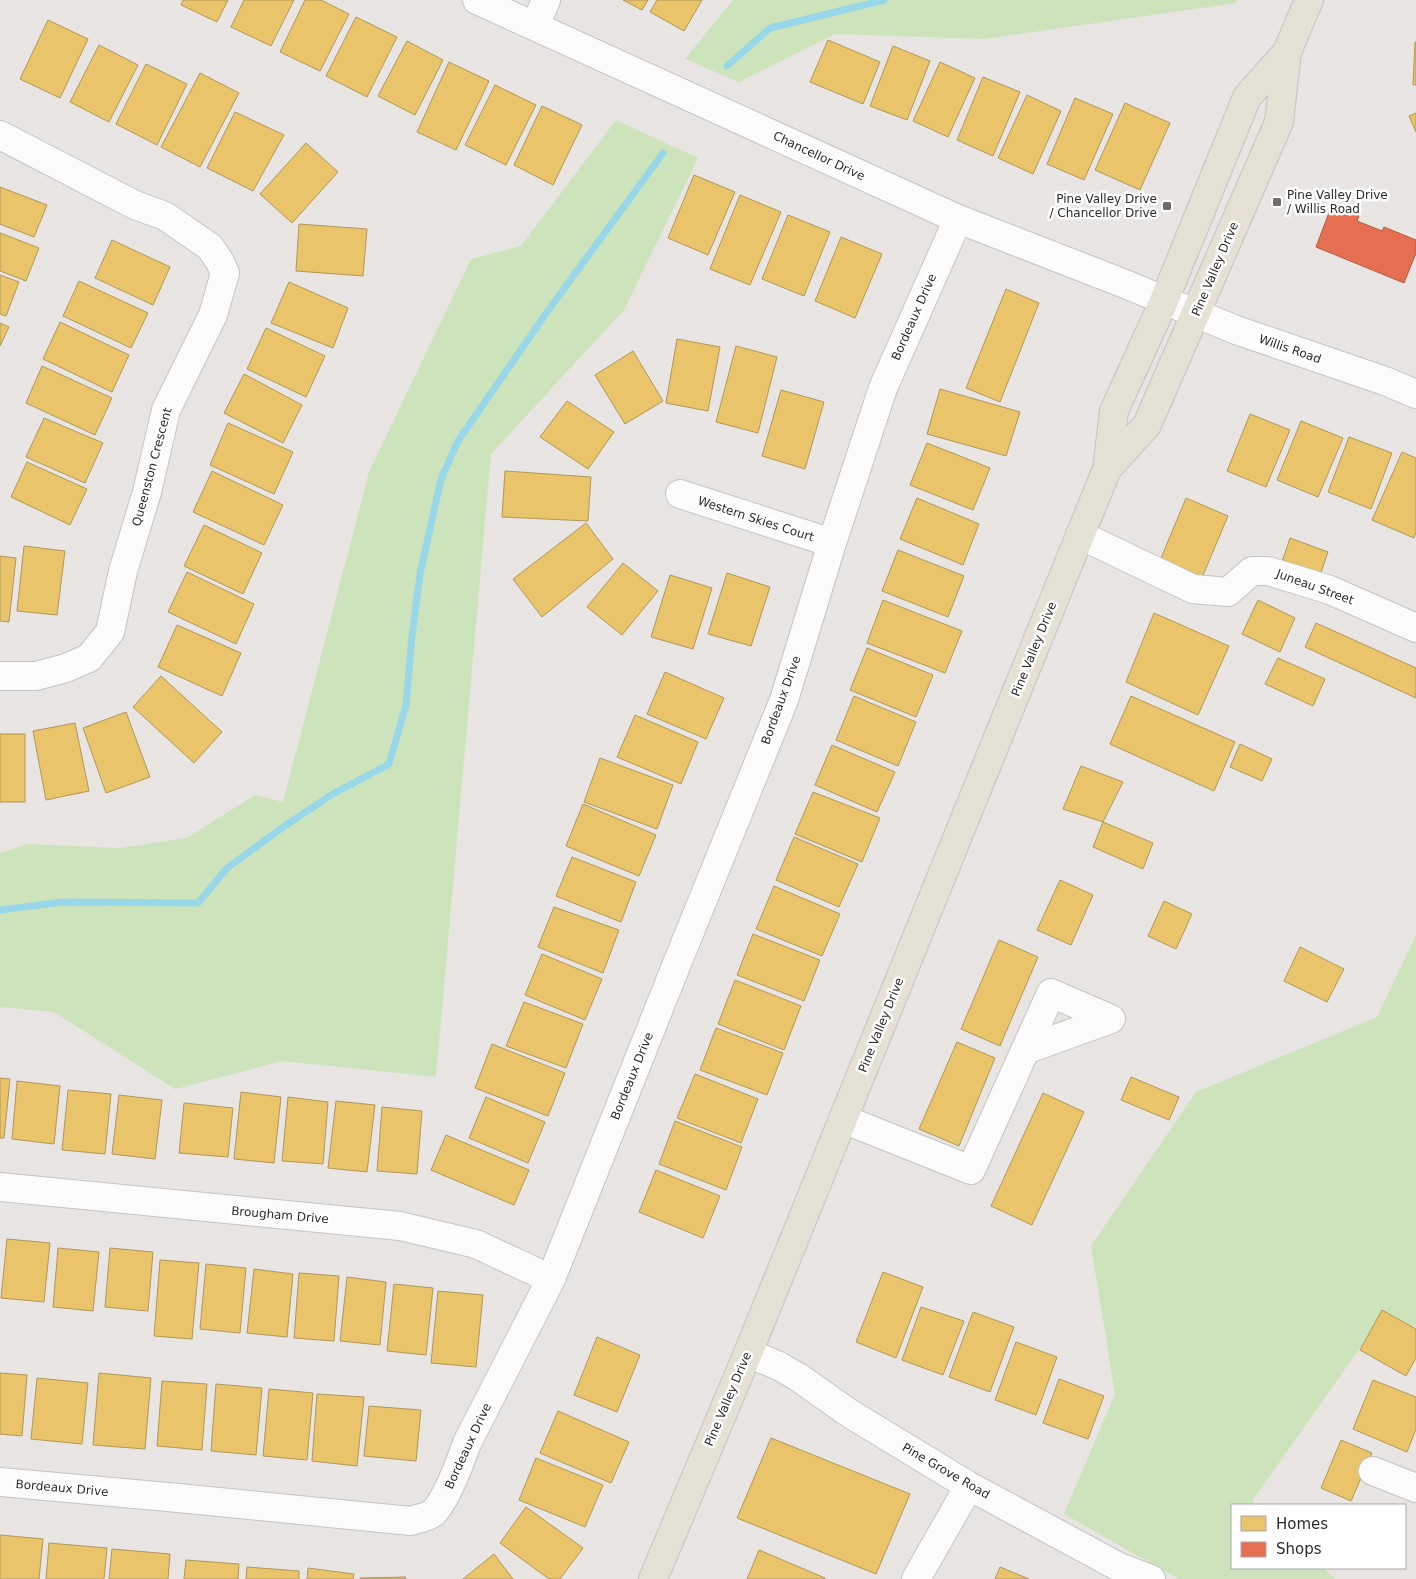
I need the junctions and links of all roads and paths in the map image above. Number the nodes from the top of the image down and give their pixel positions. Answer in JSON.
{"nodes":[{"id":1,"x":477,"y":0,"type":"edge"},
{"id":2,"x":546,"y":0,"type":"edge"},
{"id":3,"x":1308,"y":0,"type":"edge"},
{"id":4,"x":535,"y":26,"type":"junction"},
{"id":5,"x":1287,"y":52,"type":"junction"},
{"id":6,"x":0,"y":135,"type":"edge"},
{"id":7,"x":958,"y":219,"type":"junction"},
{"id":8,"x":1164,"y":301,"type":"junction"},
{"id":9,"x":1196,"y":315,"type":"junction"},
{"id":10,"x":1416,"y":394,"type":"edge"},
{"id":11,"x":1107,"y":469,"type":"junction"},
{"id":12,"x":680,"y":494,"type":"dead end"},
{"id":13,"x":1080,"y":535,"type":"junction"},
{"id":14,"x":832,"y":543,"type":"junction"},
{"id":15,"x":1416,"y":628,"type":"edge"},
{"id":16,"x":0,"y":676,"type":"edge"},
{"id":17,"x":1025,"y":1050,"type":"dead end"},
{"id":18,"x":843,"y":1119,"type":"junction"},
{"id":19,"x":0,"y":1187,"type":"edge"},
{"id":20,"x":551,"y":1279,"type":"junction"},
{"id":21,"x":748,"y":1353,"type":"junction"},
{"id":22,"x":1373,"y":1471,"type":"dead end"},
{"id":23,"x":0,"y":1482,"type":"edge"},
{"id":24,"x":969,"y":1486,"type":"junction"},
{"id":25,"x":1416,"y":1488,"type":"edge"},
{"id":26,"x":653,"y":1579,"type":"edge"},
{"id":27,"x":916,"y":1579,"type":"edge"},
{"id":28,"x":1151,"y":1579,"type":"edge"}],
"edges":[{"from":1,"to":4,"type":"street","name":"Chancellor Drive"},
{"from":2,"to":4,"type":"street"},
{"from":3,"to":5,"type":"main road","name":"Pine Valley Drive"},
{"from":4,"to":7,"type":"street","name":"Chancellor Drive"},
{"from":5,"to":8,"type":"main road","name":"Pine Valley Drive"},
{"from":5,"to":9,"type":"main road","name":"Pine Valley Drive"},
{"from":6,"to":16,"type":"street","name":"Queenston Crescent"},
{"from":7,"to":8,"type":"street","name":"Chancellor Drive"},
{"from":7,"to":14,"type":"street","name":"Bordeaux Drive"},
{"from":8,"to":9,"type":"street","name":"Willis Road"},
{"from":8,"to":11,"type":"main road","name":"Pine Valley Drive"},
{"from":9,"to":10,"type":"street","name":"Willis Road"},
{"from":9,"to":11,"type":"main road","name":"Pine Valley Drive"},
{"from":11,"to":13,"type":"main road","name":"Pine Valley Drive"},
{"from":12,"to":14,"type":"street","name":"Western Skies Court"},
{"from":13,"to":15,"type":"street","name":"Juneau Street"},
{"from":13,"to":18,"type":"main road","name":"Pine Valley Drive"},
{"from":14,"to":20,"type":"street","name":"Bordeaux Drive"},
{"from":17,"to":18,"type":"street"},
{"from":18,"to":21,"type":"main road","name":"Pine Valley Drive"},
{"from":19,"to":20,"type":"street","name":"Brougham Drive"},
{"from":20,"to":23,"type":"street","name":"Bordeaux Drive"},
{"from":21,"to":24,"type":"street","name":"Pine Grove Road"},
{"from":21,"to":26,"type":"main road","name":"Pine Valley Drive"},
{"from":22,"to":25,"type":"street"},
{"from":24,"to":27,"type":"street"},
{"from":24,"to":28,"type":"street","name":"Pine Grove Road"}]}
